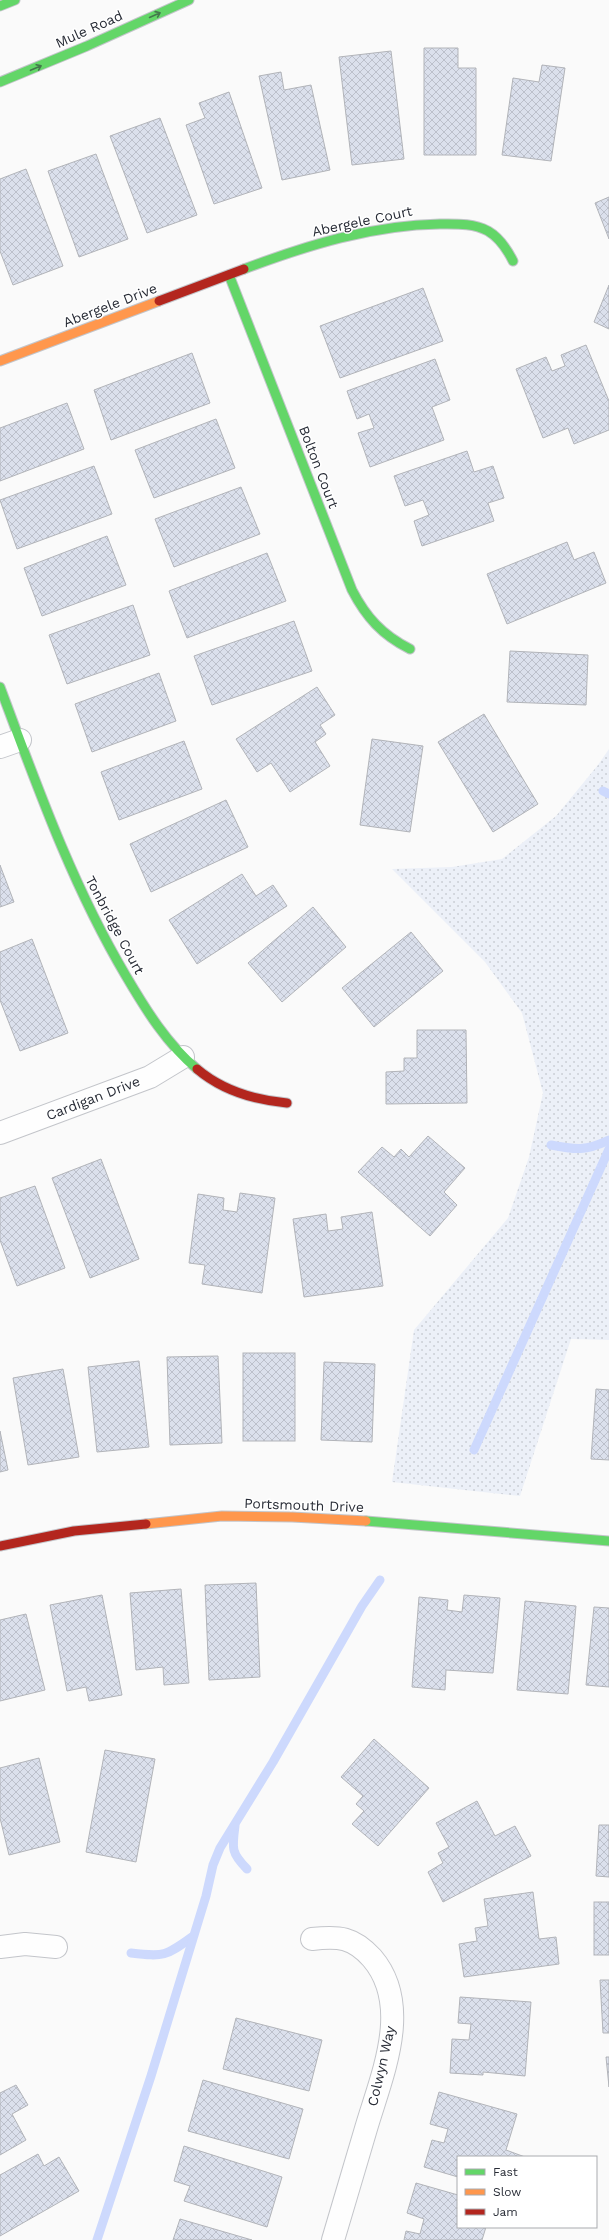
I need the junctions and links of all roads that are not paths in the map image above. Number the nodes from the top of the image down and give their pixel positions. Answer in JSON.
{"nodes":[{"id":1,"x":15,"y":0,"type":"edge"},
{"id":2,"x":189,"y":0,"type":"edge"},
{"id":3,"x":0,"y":6,"type":"edge"},
{"id":4,"x":0,"y":82,"type":"edge"},
{"id":5,"x":514,"y":261,"type":"dead end"},
{"id":6,"x":229,"y":275,"type":"junction"},
{"id":7,"x":0,"y":361,"type":"edge"},
{"id":8,"x":410,"y":649,"type":"dead end"},
{"id":9,"x":0,"y":686,"type":"edge"},
{"id":10,"x":20,"y":740,"type":"junction"},
{"id":11,"x":0,"y":747,"type":"edge"},
{"id":12,"x":183,"y":1057,"type":"junction"},
{"id":13,"x":287,"y":1103,"type":"dead end"},
{"id":14,"x":0,"y":1133,"type":"edge"},
{"id":15,"x":609,"y":1541,"type":"edge"},
{"id":16,"x":0,"y":1546,"type":"edge"},
{"id":17,"x":312,"y":1939,"type":"dead end"},
{"id":18,"x":0,"y":1947,"type":"edge"},
{"id":19,"x":56,"y":1947,"type":"dead end"},
{"id":20,"x":333,"y":2240,"type":"edge"}],
"edges":[{"from":1,"to":3,"type":"street"},
{"from":4,"to":2,"type":"street","name":"Mule Road","one_way":true},
{"from":5,"to":6,"type":"street","name":"Abergele Court"},
{"from":6,"to":7,"type":"street","name":"Abergele Drive"},
{"from":6,"to":8,"type":"street","name":"Bolton Court"},
{"from":9,"to":10,"type":"street","name":"Tonbridge Court"},
{"from":10,"to":11,"type":"street"},
{"from":10,"to":12,"type":"street","name":"Tonbridge Court"},
{"from":12,"to":13,"type":"street","name":"Tonbridge Court"},
{"from":12,"to":14,"type":"street","name":"Cardigan Drive"},
{"from":15,"to":16,"type":"street","name":"Portsmouth Drive"},
{"from":17,"to":20,"type":"street","name":"Colwyn Way"},
{"from":18,"to":19,"type":"street"}]}
